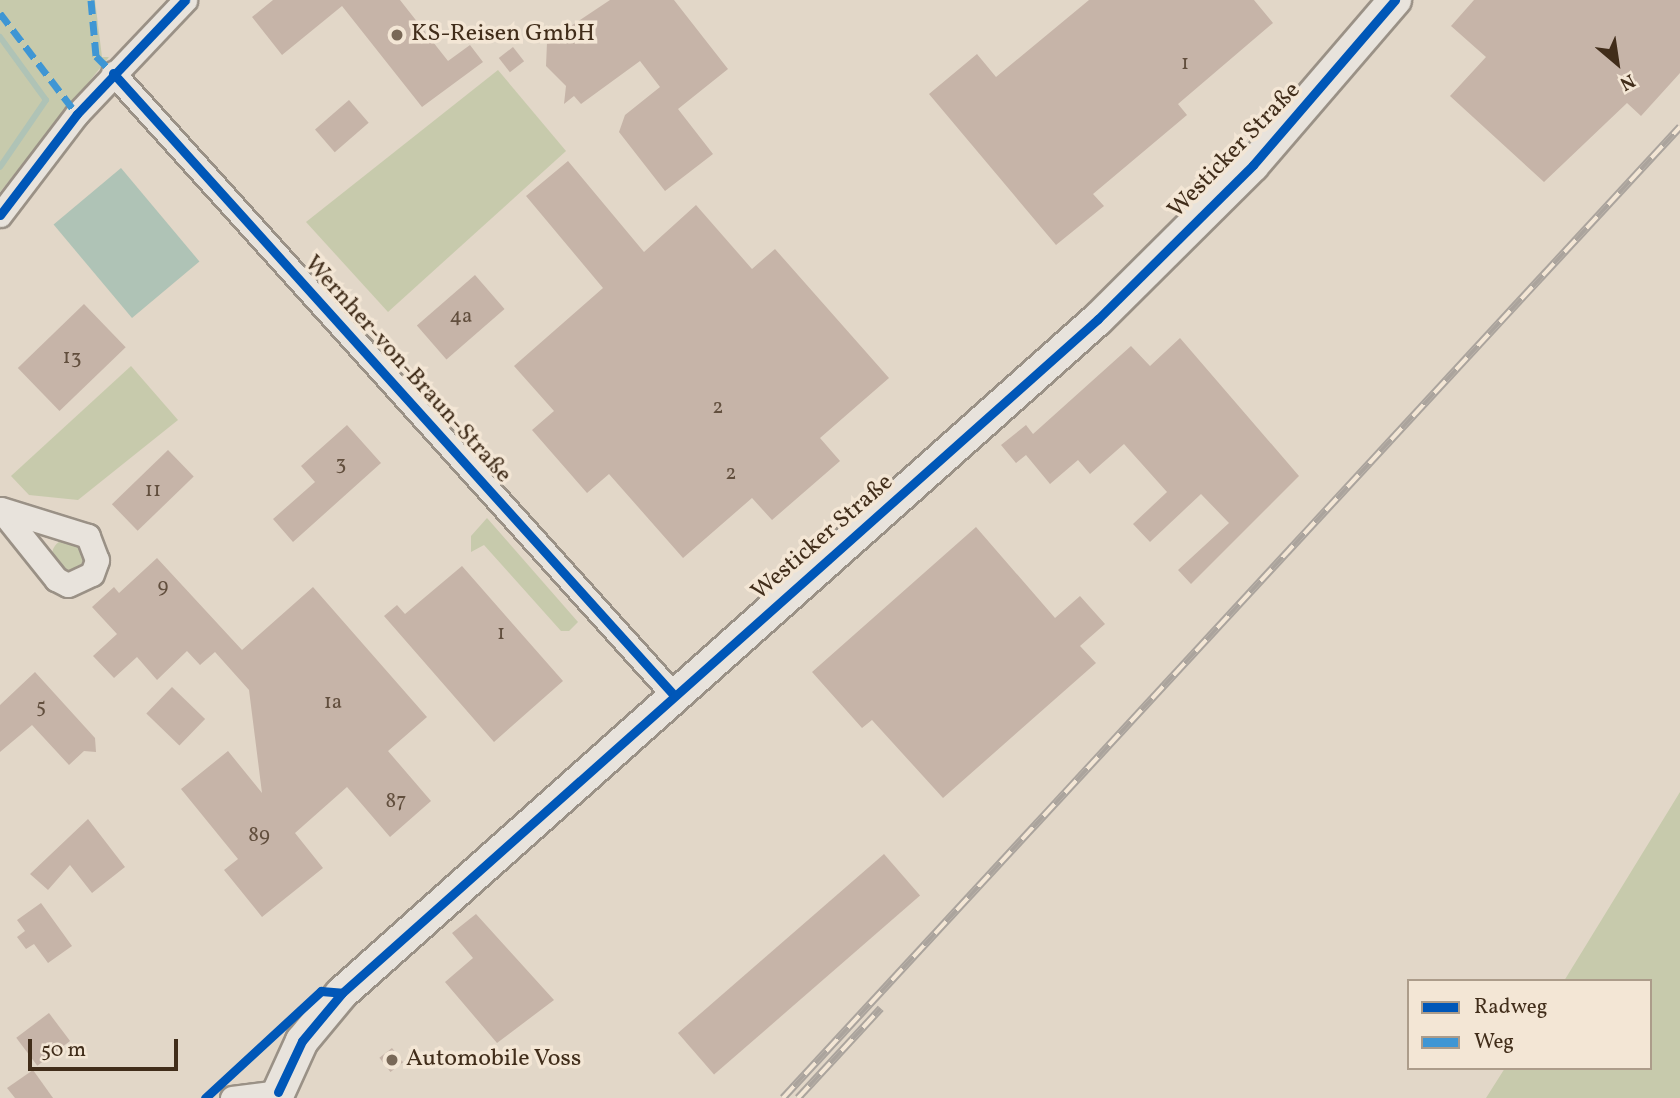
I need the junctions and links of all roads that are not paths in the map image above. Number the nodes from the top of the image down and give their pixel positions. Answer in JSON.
{"nodes":[{"id":1,"x":185,"y":0,"type":"edge"},
{"id":2,"x":1395,"y":0,"type":"edge"},
{"id":3,"x":113,"y":73,"type":"junction"},
{"id":4,"x":0,"y":215,"type":"edge"},
{"id":5,"x":672,"y":693,"type":"junction"},
{"id":6,"x":277,"y":1095,"type":"edge"},
{"id":7,"x":232,"y":1098,"type":"edge"}],
"edges":[{"from":1,"to":3,"type":"street"},
{"from":2,"to":5,"type":"main road","name":"Westicker Straße"},
{"from":3,"to":4,"type":"street"},
{"from":3,"to":5,"type":"street","name":"Wernher-von-Braun-Straße"},
{"from":5,"to":6,"type":"main road","name":"Westicker Straße"},
{"from":6,"to":7,"type":"street"}]}
